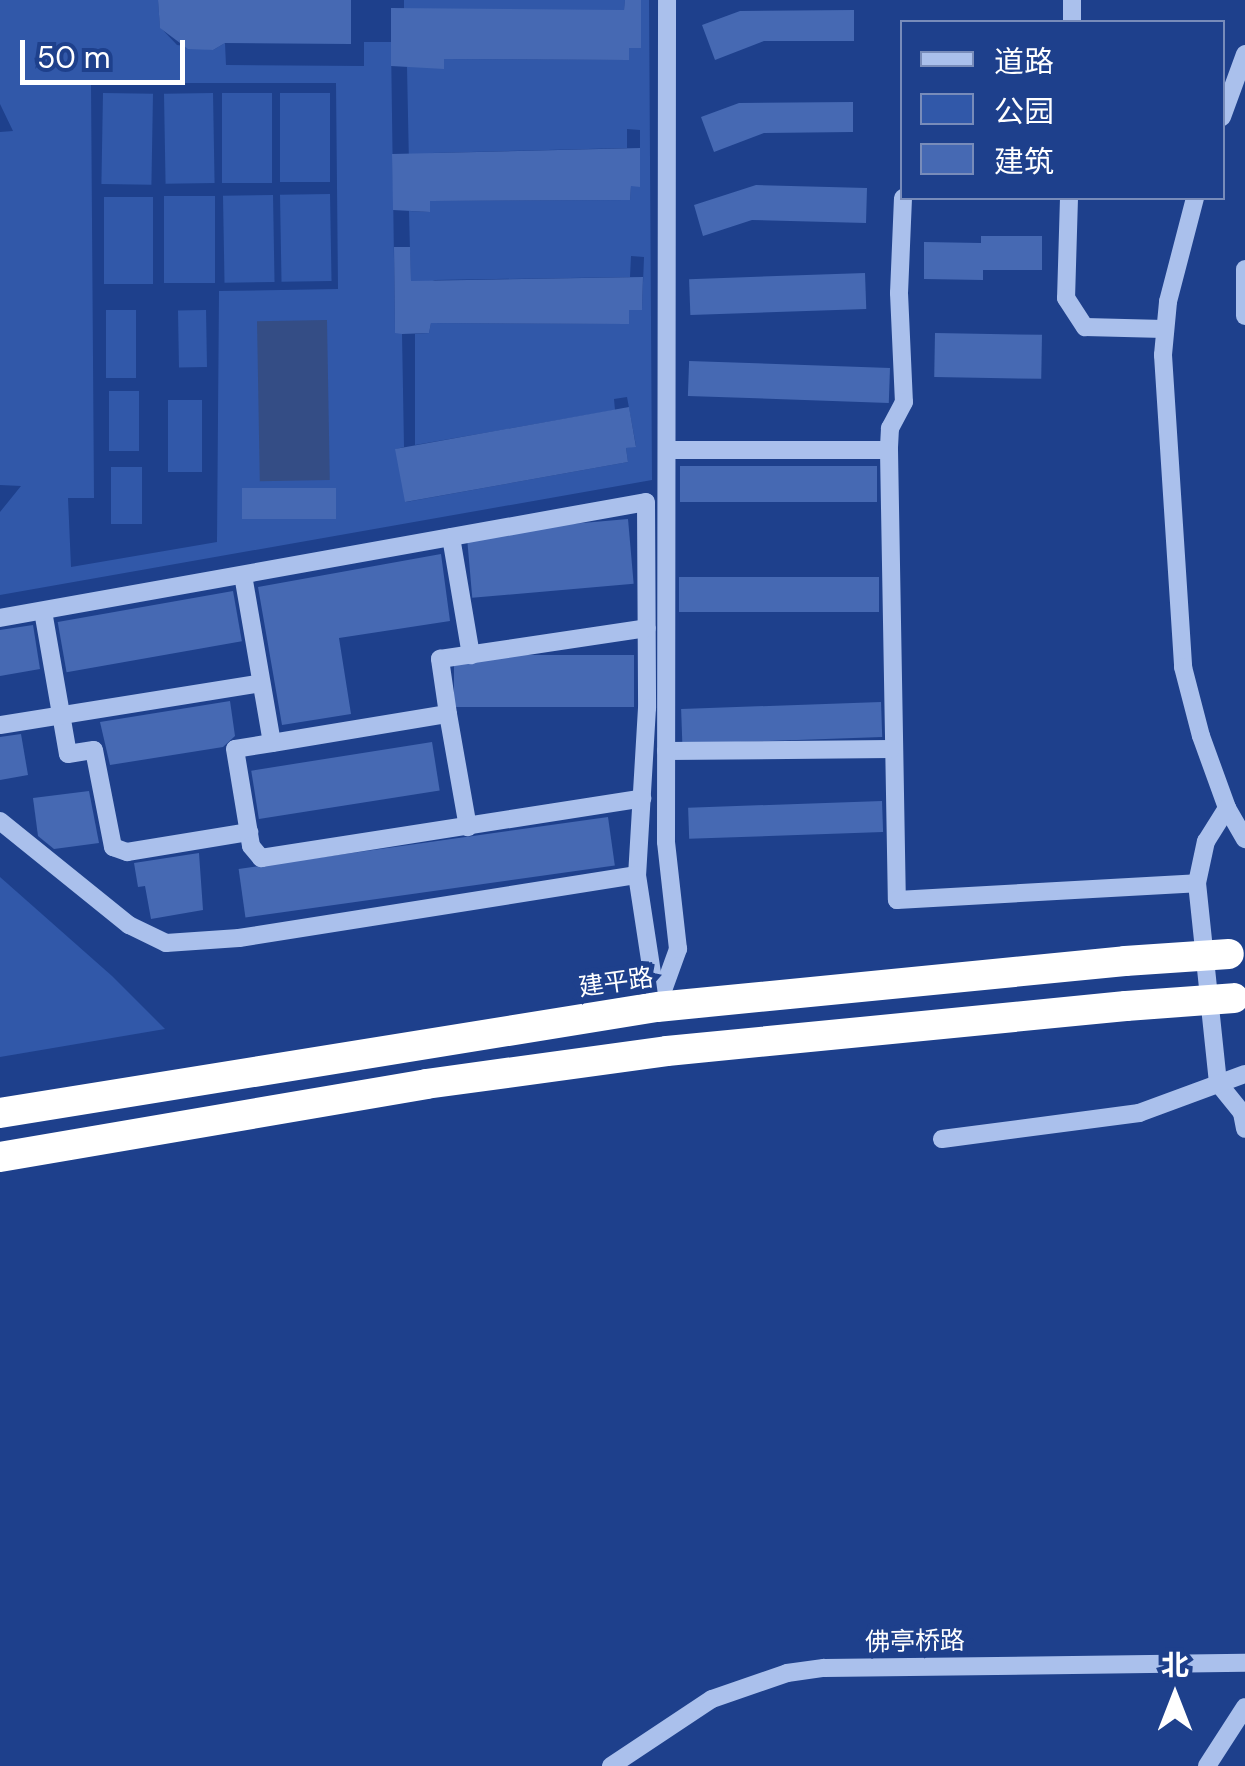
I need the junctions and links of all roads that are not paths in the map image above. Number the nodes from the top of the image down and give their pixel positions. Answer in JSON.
{"nodes":[{"id":1,"x":668,"y":0,"type":"edge"},
{"id":2,"x":1245,"y":54,"type":"edge"},
{"id":3,"x":1225,"y":109,"type":"edge"},
{"id":4,"x":902,"y":200,"type":"edge"},
{"id":5,"x":1069,"y":200,"type":"edge"},
{"id":6,"x":1195,"y":200,"type":"edge"},
{"id":7,"x":1245,"y":268,"type":"edge"},
{"id":8,"x":1245,"y":316,"type":"edge"},
{"id":9,"x":1164,"y":328,"type":"junction"},
{"id":10,"x":668,"y":450,"type":"junction"},
{"id":11,"x":889,"y":450,"type":"junction"},
{"id":12,"x":451,"y":537,"type":"junction"},
{"id":13,"x":243,"y":575,"type":"junction"},
{"id":14,"x":43,"y":611,"type":"junction"},
{"id":15,"x":0,"y":618,"type":"edge"},
{"id":16,"x":647,"y":628,"type":"junction"},
{"id":17,"x":471,"y":654,"type":"junction"},
{"id":18,"x":261,"y":682,"type":"junction"},
{"id":19,"x":448,"y":714,"type":"junction"},
{"id":20,"x":61,"y":715,"type":"junction"},
{"id":21,"x":0,"y":725,"type":"edge"},
{"id":22,"x":272,"y":743,"type":"junction"},
{"id":23,"x":891,"y":749,"type":"junction"},
{"id":24,"x":666,"y":751,"type":"junction"},
{"id":25,"x":642,"y":798,"type":"junction"},
{"id":26,"x":1227,"y":808,"type":"junction"},
{"id":27,"x":0,"y":822,"type":"edge"},
{"id":28,"x":468,"y":827,"type":"junction"},
{"id":29,"x":1242,"y":830,"type":"edge"},
{"id":30,"x":248,"y":832,"type":"junction"},
{"id":31,"x":637,"y":874,"type":"junction"},
{"id":32,"x":1197,"y":883,"type":"junction"},
{"id":33,"x":1237,"y":954,"type":"edge"},
{"id":34,"x":1240,"y":998,"type":"edge"},
{"id":35,"x":658,"y":1007,"type":"junction"},
{"id":36,"x":1245,"y":1074,"type":"edge"},
{"id":37,"x":1218,"y":1083,"type":"junction"},
{"id":38,"x":0,"y":1113,"type":"edge"},
{"id":39,"x":1245,"y":1129,"type":"edge"},
{"id":40,"x":942,"y":1139,"type":"dead end"},
{"id":41,"x":0,"y":1157,"type":"edge"},
{"id":42,"x":1245,"y":1663,"type":"edge"},
{"id":43,"x":1245,"y":1707,"type":"edge"},
{"id":44,"x":611,"y":1766,"type":"edge"},
{"id":45,"x":1207,"y":1766,"type":"edge"}],
"edges":[{"from":1,"to":10,"type":"street"},
{"from":2,"to":3,"type":"street"},
{"from":4,"to":11,"type":"street"},
{"from":5,"to":9,"type":"street"},
{"from":6,"to":9,"type":"street"},
{"from":7,"to":8,"type":"street"},
{"from":9,"to":26,"type":"street"},
{"from":10,"to":11,"type":"street"},
{"from":10,"to":24,"type":"street"},
{"from":11,"to":23,"type":"street"},
{"from":12,"to":13,"type":"street"},
{"from":12,"to":16,"type":"street"},
{"from":12,"to":17,"type":"street"},
{"from":13,"to":14,"type":"street"},
{"from":13,"to":18,"type":"street"},
{"from":14,"to":15,"type":"street"},
{"from":14,"to":20,"type":"street"},
{"from":16,"to":17,"type":"street"},
{"from":16,"to":25,"type":"street"},
{"from":17,"to":19,"type":"street"},
{"from":18,"to":20,"type":"street"},
{"from":18,"to":22,"type":"street"},
{"from":19,"to":22,"type":"street"},
{"from":19,"to":28,"type":"street"},
{"from":20,"to":21,"type":"street"},
{"from":20,"to":30,"type":"street"},
{"from":22,"to":30,"type":"street"},
{"from":23,"to":24,"type":"street"},
{"from":23,"to":32,"type":"street"},
{"from":24,"to":35,"type":"street"},
{"from":25,"to":28,"type":"street"},
{"from":25,"to":31,"type":"street"},
{"from":26,"to":29,"type":"street"},
{"from":26,"to":32,"type":"street"},
{"from":27,"to":31,"type":"street"},
{"from":28,"to":30,"type":"street"},
{"from":31,"to":35,"type":"street"},
{"from":32,"to":37,"type":"street"},
{"from":33,"to":35,"type":"highway","name":"建平路","bridge":true},
{"from":34,"to":41,"type":"highway","bridge":true},
{"from":35,"to":38,"type":"highway","name":"建平路"},
{"from":36,"to":37,"type":"street"},
{"from":37,"to":39,"type":"street"},
{"from":37,"to":40,"type":"street"},
{"from":42,"to":44,"type":"street","name":"佛亭桥路"},
{"from":43,"to":45,"type":"street"}]}
